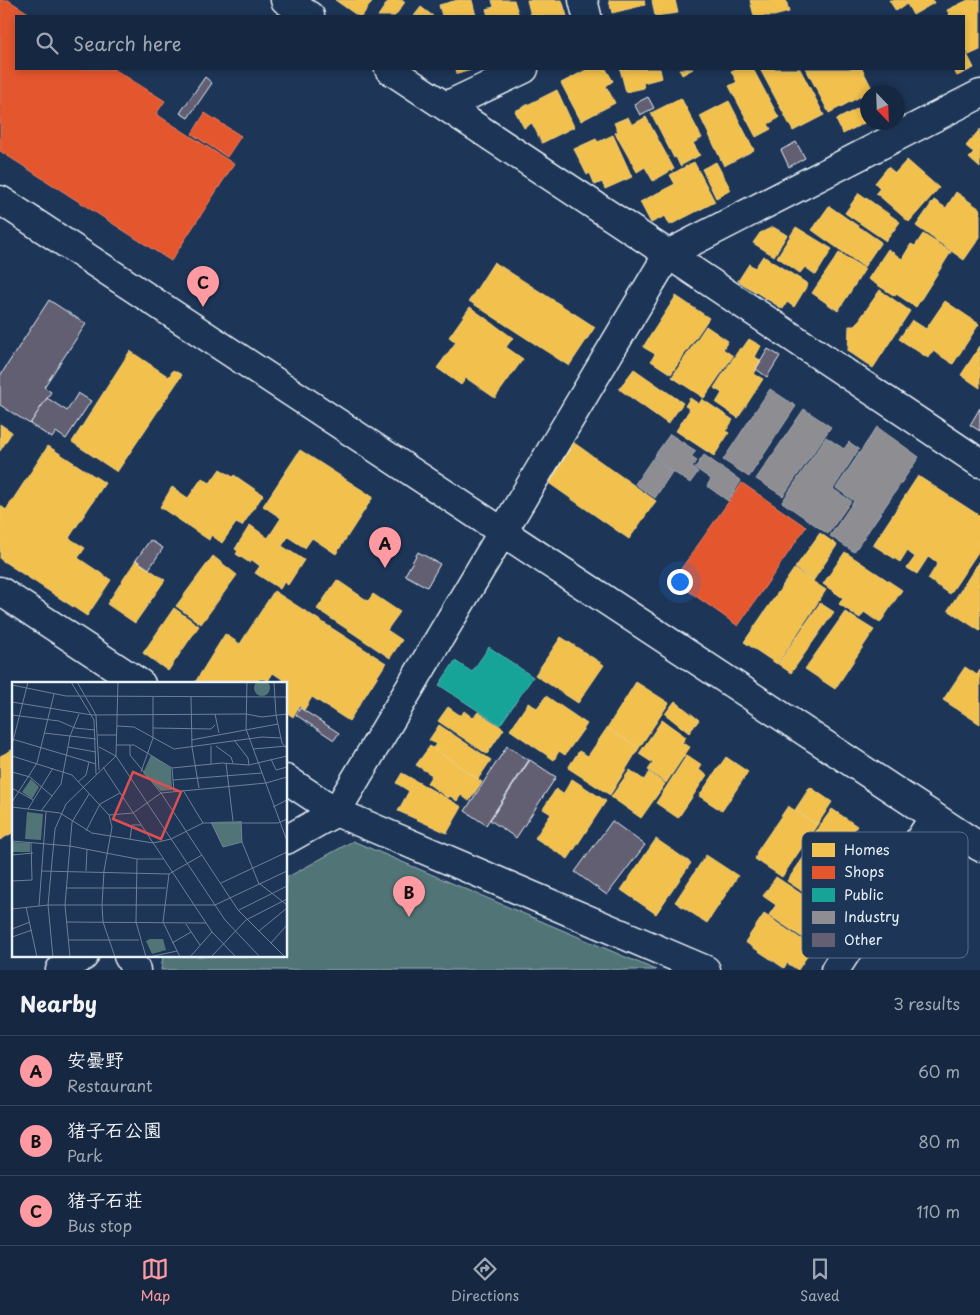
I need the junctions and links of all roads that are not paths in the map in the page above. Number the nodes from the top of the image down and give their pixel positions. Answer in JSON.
{"nodes":[{"id":1,"x":285,"y":0,"type":"edge"},
{"id":2,"x":583,"y":0,"type":"edge"},
{"id":3,"x":308,"y":15,"type":"edge"},
{"id":4,"x":587,"y":15,"type":"edge"},
{"id":5,"x":391,"y":70,"type":"edge"},
{"id":6,"x":522,"y":70,"type":"edge"},
{"id":7,"x":980,"y":94,"type":"edge"},
{"id":8,"x":446,"y":106,"type":"junction"},
{"id":9,"x":0,"y":200,"type":"edge"},
{"id":10,"x":668,"y":254,"type":"junction"},
{"id":11,"x":980,"y":463,"type":"edge"},
{"id":12,"x":503,"y":532,"type":"junction"},
{"id":13,"x":0,"y":591,"type":"edge"},
{"id":14,"x":138,"y":682,"type":"edge"},
{"id":15,"x":288,"y":780,"type":"edge"},
{"id":16,"x":336,"y":812,"type":"junction"},
{"id":17,"x":934,"y":817,"type":"junction"},
{"id":18,"x":924,"y":832,"type":"edge"},
{"id":19,"x":957,"y":832,"type":"edge"},
{"id":20,"x":288,"y":839,"type":"edge"},
{"id":21,"x":968,"y":839,"type":"edge"},
{"id":22,"x":980,"y":847,"type":"edge"},
{"id":23,"x":81,"y":958,"type":"edge"},
{"id":24,"x":129,"y":958,"type":"edge"},
{"id":25,"x":843,"y":958,"type":"edge"},
{"id":26,"x":60,"y":970,"type":"edge"},
{"id":27,"x":136,"y":970,"type":"edge"},
{"id":28,"x":706,"y":970,"type":"edge"},
{"id":29,"x":835,"y":970,"type":"edge"}],
"edges":[{"from":1,"to":3,"type":"street"},
{"from":2,"to":4,"type":"street"},
{"from":5,"to":8,"type":"street"},
{"from":6,"to":8,"type":"street"},
{"from":7,"to":10,"type":"street"},
{"from":8,"to":10,"type":"street"},
{"from":9,"to":12,"type":"street"},
{"from":10,"to":11,"type":"street"},
{"from":10,"to":12,"type":"street"},
{"from":12,"to":16,"type":"street"},
{"from":12,"to":17,"type":"street"},
{"from":13,"to":14,"type":"street"},
{"from":15,"to":16,"type":"street"},
{"from":16,"to":20,"type":"street"},
{"from":16,"to":28,"type":"street"},
{"from":17,"to":18,"type":"street"},
{"from":17,"to":19,"type":"street"},
{"from":21,"to":22,"type":"street"},
{"from":23,"to":26,"type":"street"},
{"from":24,"to":27,"type":"street"},
{"from":25,"to":29,"type":"street"}]}
